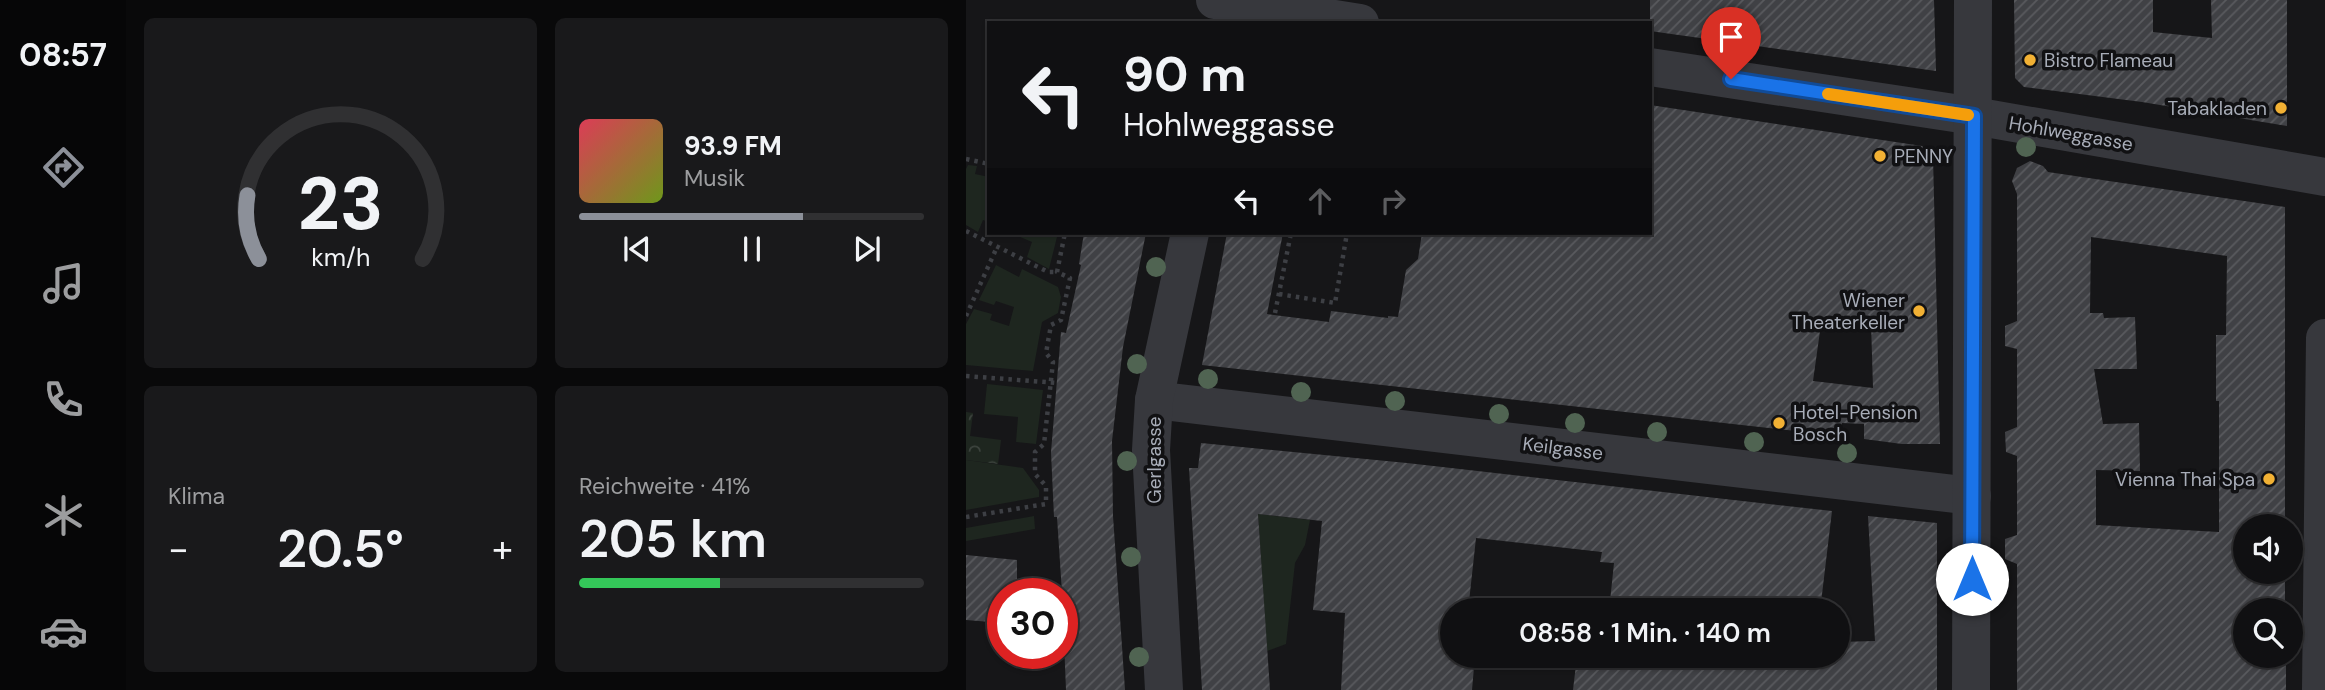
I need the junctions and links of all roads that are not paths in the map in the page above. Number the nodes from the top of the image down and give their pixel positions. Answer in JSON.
{"nodes":[{"id":1,"x":1973,"y":0,"type":"edge"},
{"id":2,"x":1232,"y":7,"type":"edge"},
{"id":3,"x":1344,"y":21,"type":"edge"},
{"id":4,"x":1652,"y":67,"type":"edge"},
{"id":5,"x":1974,"y":116,"type":"junction"},
{"id":6,"x":2325,"y":177,"type":"edge"},
{"id":7,"x":1190,"y":235,"type":"edge"},
{"id":8,"x":2325,"y":338,"type":"edge"},
{"id":9,"x":1154,"y":400,"type":"junction"},
{"id":10,"x":1972,"y":496,"type":"junction"},
{"id":11,"x":1164,"y":690,"type":"edge"},
{"id":12,"x":1971,"y":690,"type":"edge"},
{"id":13,"x":2321,"y":690,"type":"edge"}],
"edges":[{"from":1,"to":5,"type":"street"},
{"from":2,"to":3,"type":"street"},
{"from":4,"to":5,"type":"street","name":"Hohlweggasse"},
{"from":5,"to":6,"type":"street","name":"Hohlweggasse"},
{"from":5,"to":10,"type":"street"},
{"from":7,"to":9,"type":"street","name":"Gerlgasse"},
{"from":8,"to":13,"type":"street"},
{"from":9,"to":10,"type":"street","name":"Keilgasse"},
{"from":9,"to":11,"type":"street","name":"Gerlgasse"},
{"from":10,"to":12,"type":"street"}]}
